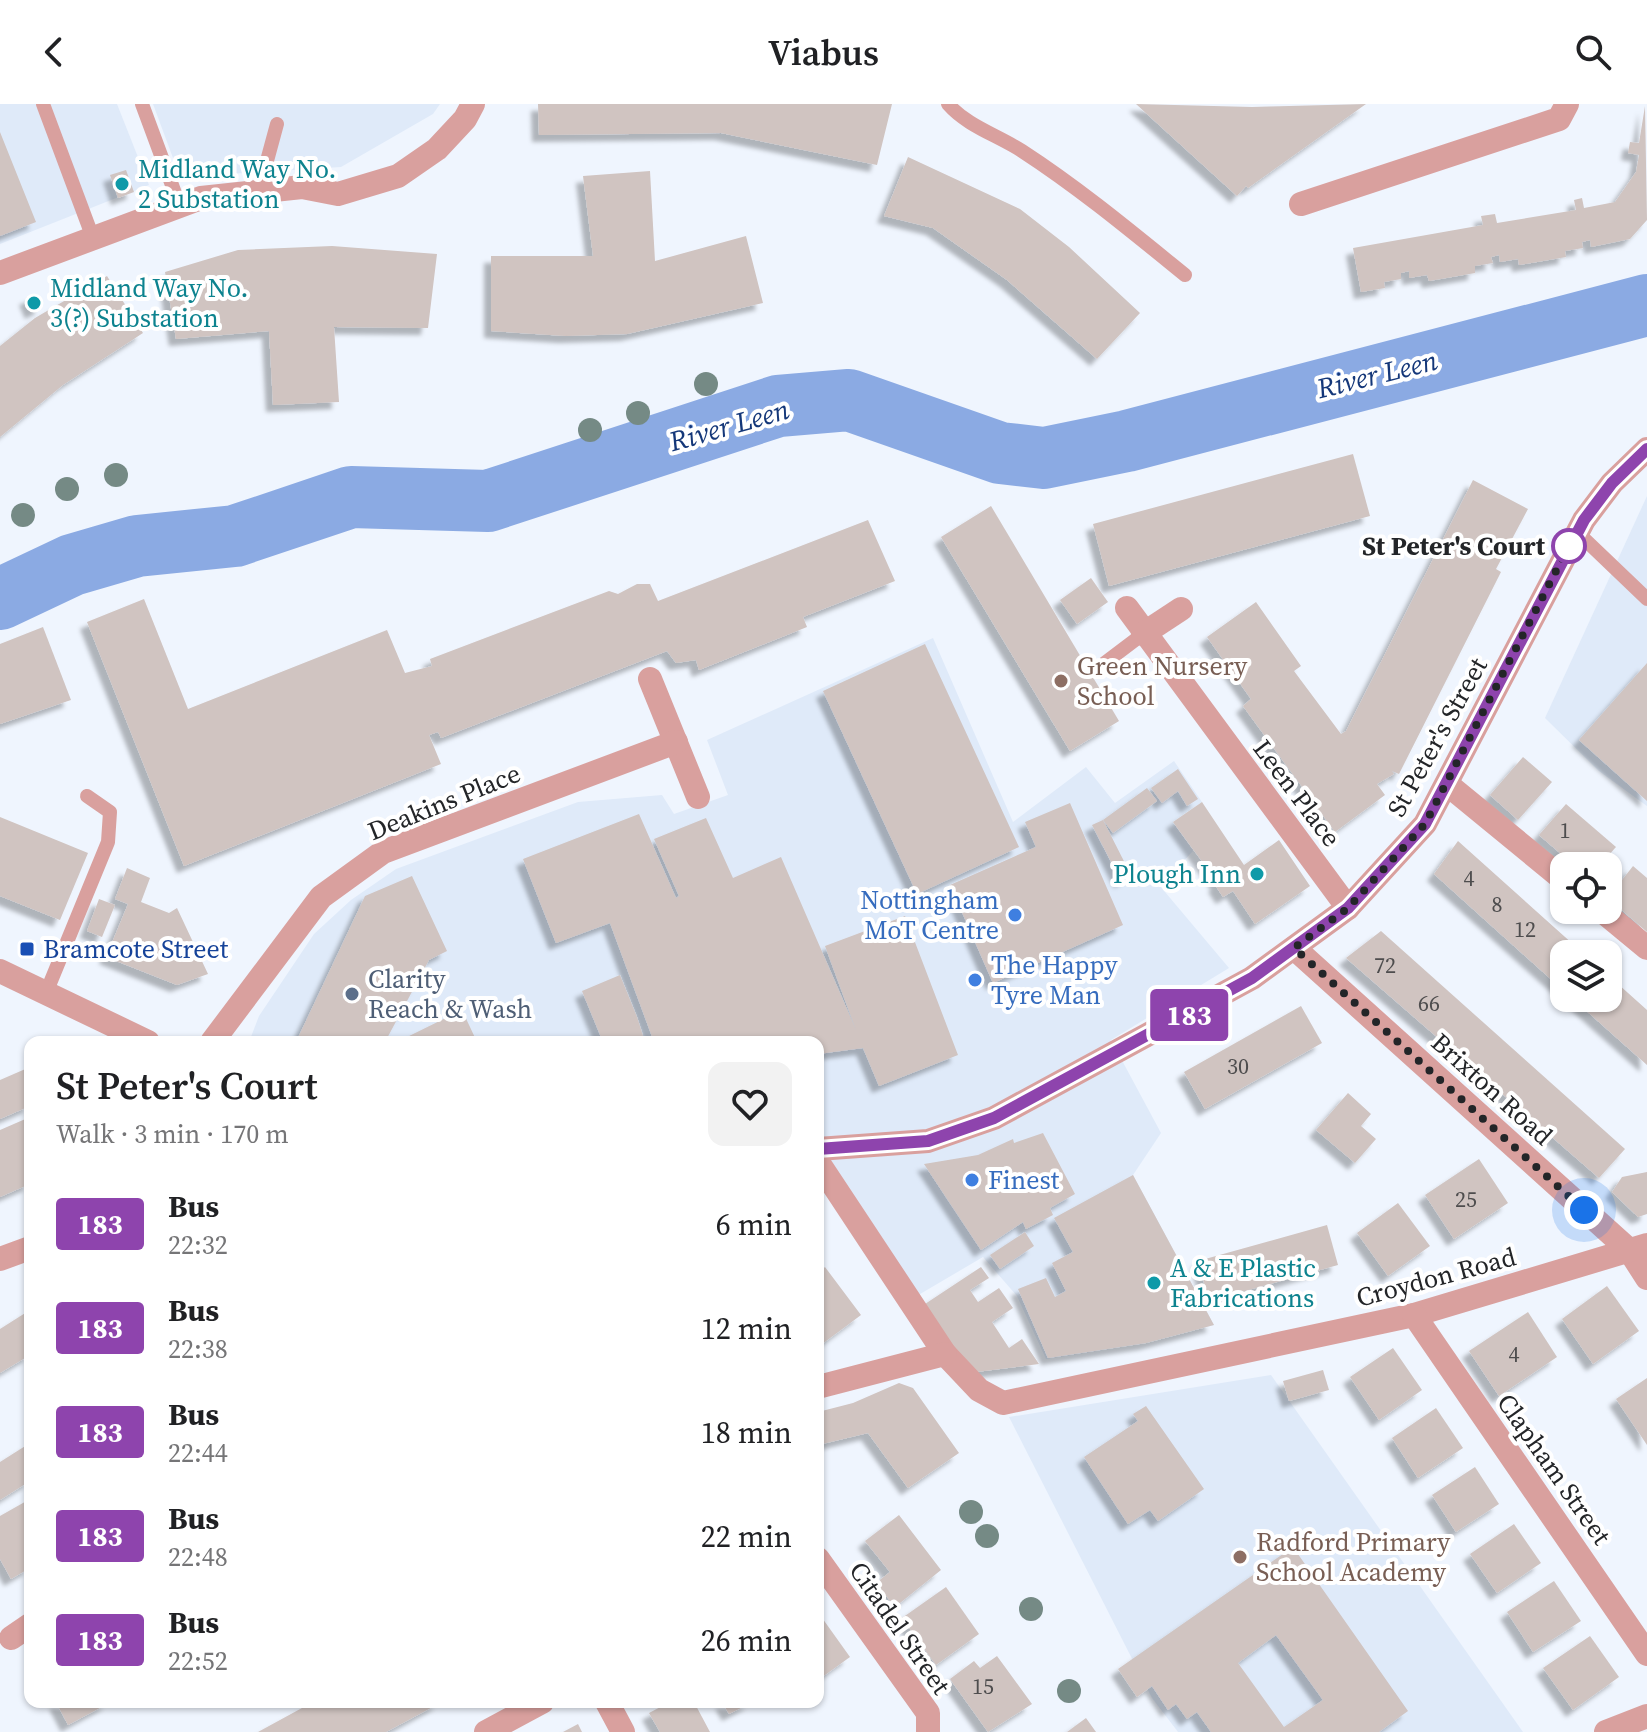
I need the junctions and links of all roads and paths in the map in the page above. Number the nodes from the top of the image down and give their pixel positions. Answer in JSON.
{"nodes":[{"id":1,"x":43,"y":104,"type":"edge"},
{"id":2,"x":142,"y":104,"type":"edge"},
{"id":3,"x":473,"y":104,"type":"edge"},
{"id":4,"x":948,"y":104,"type":"edge"},
{"id":5,"x":1567,"y":104,"type":"edge"},
{"id":6,"x":277,"y":124,"type":"dead end"},
{"id":7,"x":258,"y":194,"type":"junction"},
{"id":8,"x":179,"y":204,"type":"junction"},
{"id":9,"x":1301,"y":204,"type":"dead end"},
{"id":10,"x":93,"y":238,"type":"junction"},
{"id":11,"x":0,"y":273,"type":"edge"},
{"id":12,"x":1185,"y":275,"type":"dead end"},
{"id":13,"x":1647,"y":449,"type":"edge"},
{"id":14,"x":1577,"y":532,"type":"junction"},
{"id":15,"x":1647,"y":599,"type":"edge"},
{"id":16,"x":1127,"y":608,"type":"dead end"},
{"id":17,"x":1181,"y":609,"type":"dead end"},
{"id":18,"x":1143,"y":634,"type":"junction"},
{"id":19,"x":1102,"y":665,"type":"dead end"},
{"id":20,"x":650,"y":679,"type":"dead end"},
{"id":21,"x":676,"y":742,"type":"junction"},
{"id":22,"x":1447,"y":784,"type":"junction"},
{"id":23,"x":87,"y":796,"type":"dead end"},
{"id":24,"x":698,"y":797,"type":"dead end"},
{"id":25,"x":1550,"y":869,"type":"edge"},
{"id":26,"x":1348,"y":908,"type":"junction"},
{"id":27,"x":1618,"y":924,"type":"edge"},
{"id":28,"x":1294,"y":948,"type":"junction"},
{"id":29,"x":1647,"y":948,"type":"edge"},
{"id":30,"x":0,"y":971,"type":"edge"},
{"id":31,"x":46,"y":993,"type":"junction"},
{"id":32,"x":136,"y":1036,"type":"edge"},
{"id":33,"x":217,"y":1036,"type":"edge"},
{"id":34,"x":824,"y":1149,"type":"edge"},
{"id":35,"x":824,"y":1171,"type":"edge"},
{"id":36,"x":1638,"y":1248,"type":"edge"},
{"id":37,"x":24,"y":1250,"type":"edge"},
{"id":38,"x":0,"y":1259,"type":"edge"},
{"id":39,"x":1647,"y":1278,"type":"edge"},
{"id":40,"x":1414,"y":1315,"type":"junction"},
{"id":41,"x":945,"y":1354,"type":"junction"},
{"id":42,"x":824,"y":1385,"type":"edge"},
{"id":43,"x":824,"y":1575,"type":"edge"},
{"id":44,"x":1647,"y":1654,"type":"edge"},
{"id":45,"x":531,"y":1708,"type":"edge"},
{"id":46,"x":1647,"y":1716,"type":"edge"},
{"id":47,"x":486,"y":1732,"type":"edge"},
{"id":48,"x":928,"y":1732,"type":"edge"},
{"id":49,"x":1606,"y":1732,"type":"edge"}],
"edges":[{"from":1,"to":10,"type":"lane"},
{"from":2,"to":8,"type":"lane"},
{"from":3,"to":7,"type":"street"},
{"from":4,"to":12,"type":"lane"},
{"from":5,"to":9,"type":"street"},
{"from":6,"to":7,"type":"lane"},
{"from":7,"to":8,"type":"street"},
{"from":8,"to":10,"type":"street"},
{"from":10,"to":11,"type":"street"},
{"from":13,"to":14,"type":"street","name":"St Peter's Street"},
{"from":14,"to":15,"type":"lane"},
{"from":14,"to":22,"type":"street","name":"St Peter's Street"},
{"from":16,"to":18,"type":"street","name":"Leen Place"},
{"from":17,"to":18,"type":"street"},
{"from":18,"to":19,"type":"lane"},
{"from":18,"to":26,"type":"street","name":"Leen Place"},
{"from":20,"to":21,"type":"street"},
{"from":21,"to":24,"type":"street"},
{"from":21,"to":33,"type":"street","name":"Deakins Place"},
{"from":22,"to":25,"type":"street"},
{"from":22,"to":26,"type":"street","name":"St Peter's Street"},
{"from":23,"to":31,"type":"lane"},
{"from":26,"to":28,"type":"street","name":"St Peter's Street"},
{"from":27,"to":29,"type":"street"},
{"from":28,"to":34,"type":"street","name":"St Peter's Street"},
{"from":28,"to":36,"type":"street","name":"Brixton Road"},
{"from":30,"to":31,"type":"street"},
{"from":31,"to":32,"type":"street"},
{"from":35,"to":41,"type":"street"},
{"from":36,"to":39,"type":"street","name":"Brixton Road"},
{"from":36,"to":40,"type":"street","name":"Croydon Road"},
{"from":37,"to":38,"type":"street"},
{"from":40,"to":41,"type":"street","name":"Croydon Road"},
{"from":40,"to":44,"type":"street","name":"Clapham Street"},
{"from":41,"to":42,"type":"street"},
{"from":43,"to":48,"type":"street","name":"Citadel Street"},
{"from":45,"to":47,"type":"street"},
{"from":46,"to":49,"type":"street"}]}
